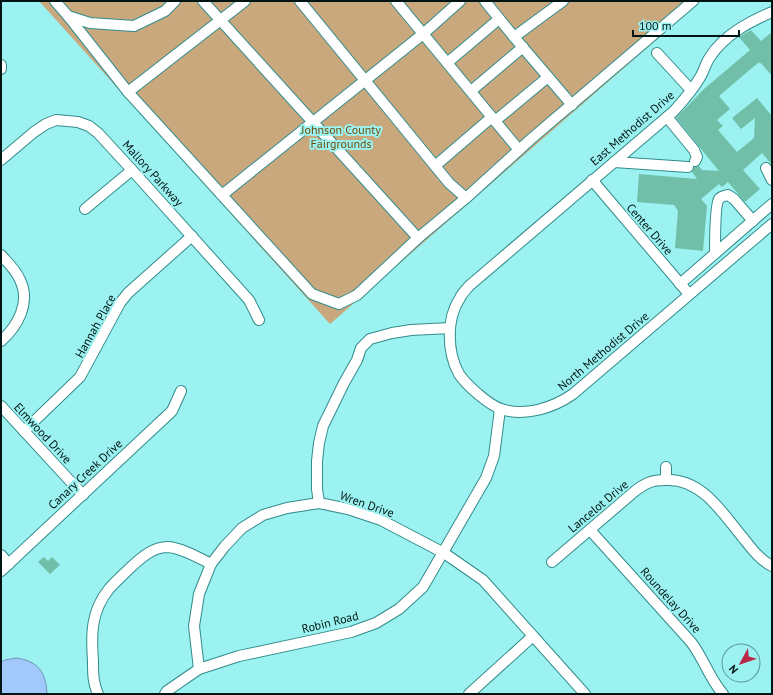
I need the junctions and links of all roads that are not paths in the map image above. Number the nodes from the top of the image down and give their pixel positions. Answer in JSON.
{"nodes":[{"id":1,"x":55,"y":1,"type":"edge"},
{"id":2,"x":175,"y":1,"type":"edge"},
{"id":3,"x":203,"y":1,"type":"edge"},
{"id":4,"x":245,"y":1,"type":"edge"},
{"id":5,"x":300,"y":1,"type":"edge"},
{"id":6,"x":396,"y":1,"type":"edge"},
{"id":7,"x":460,"y":1,"type":"edge"},
{"id":8,"x":485,"y":1,"type":"edge"},
{"id":9,"x":563,"y":1,"type":"edge"},
{"id":10,"x":693,"y":1,"type":"edge"},
{"id":11,"x":772,"y":12,"type":"edge"},
{"id":12,"x":68,"y":16,"type":"junction"},
{"id":13,"x":499,"y":19,"type":"junction"},
{"id":14,"x":221,"y":21,"type":"junction"},
{"id":15,"x":422,"y":34,"type":"junction"},
{"id":16,"x":514,"y":38,"type":"junction"},
{"id":17,"x":523,"y":47,"type":"junction"},
{"id":18,"x":658,"y":53,"type":"dead end"},
{"id":19,"x":447,"y":63,"type":"junction"},
{"id":20,"x":1,"y":65,"type":"edge"},
{"id":21,"x":1,"y":69,"type":"edge"},
{"id":22,"x":548,"y":77,"type":"junction"},
{"id":23,"x":365,"y":80,"type":"junction"},
{"id":24,"x":691,"y":90,"type":"junction"},
{"id":25,"x":471,"y":91,"type":"junction"},
{"id":26,"x":128,"y":92,"type":"junction"},
{"id":27,"x":572,"y":104,"type":"junction"},
{"id":28,"x":667,"y":117,"type":"junction"},
{"id":29,"x":494,"y":119,"type":"junction"},
{"id":30,"x":313,"y":122,"type":"junction"},
{"id":31,"x":520,"y":150,"type":"junction"},
{"id":32,"x":1,"y":160,"type":"edge"},
{"id":33,"x":614,"y":162,"type":"junction"},
{"id":34,"x":435,"y":166,"type":"junction"},
{"id":35,"x":766,"y":168,"type":"dead end"},
{"id":36,"x":132,"y":170,"type":"junction"},
{"id":37,"x":592,"y":180,"type":"junction"},
{"id":38,"x":772,"y":180,"type":"edge"},
{"id":39,"x":222,"y":195,"type":"junction"},
{"id":40,"x":466,"y":198,"type":"junction"},
{"id":41,"x":772,"y":204,"type":"edge"},
{"id":42,"x":85,"y":209,"type":"dead end"},
{"id":43,"x":753,"y":221,"type":"junction"},
{"id":44,"x":772,"y":224,"type":"edge"},
{"id":45,"x":192,"y":236,"type":"junction"},
{"id":46,"x":418,"y":238,"type":"junction"},
{"id":47,"x":715,"y":253,"type":"junction"},
{"id":48,"x":1,"y":255,"type":"edge"},
{"id":49,"x":680,"y":284,"type":"junction"},
{"id":50,"x":689,"y":294,"type":"junction"},
{"id":51,"x":259,"y":320,"type":"dead end"},
{"id":52,"x":450,"y":328,"type":"junction"},
{"id":53,"x":1,"y":341,"type":"edge"},
{"id":54,"x":181,"y":391,"type":"dead end"},
{"id":55,"x":1,"y":406,"type":"edge"},
{"id":56,"x":500,"y":409,"type":"junction"},
{"id":57,"x":24,"y":431,"type":"junction"},
{"id":58,"x":666,"y":467,"type":"dead end"},
{"id":59,"x":666,"y":480,"type":"junction"},
{"id":60,"x":83,"y":495,"type":"junction"},
{"id":61,"x":319,"y":503,"type":"junction"},
{"id":62,"x":590,"y":530,"type":"junction"},
{"id":63,"x":444,"y":553,"type":"junction"},
{"id":64,"x":1,"y":556,"type":"edge"},
{"id":65,"x":552,"y":562,"type":"dead end"},
{"id":66,"x":9,"y":564,"type":"junction"},
{"id":67,"x":211,"y":564,"type":"junction"},
{"id":68,"x":772,"y":566,"type":"edge"},
{"id":69,"x":1,"y":571,"type":"edge"},
{"id":70,"x":533,"y":636,"type":"junction"},
{"id":71,"x":199,"y":669,"type":"junction"},
{"id":72,"x":471,"y":693,"type":"edge"},
{"id":73,"x":98,"y":694,"type":"edge"},
{"id":74,"x":165,"y":694,"type":"edge"},
{"id":75,"x":585,"y":694,"type":"edge"},
{"id":76,"x":723,"y":694,"type":"edge"}],
"edges":[{"from":1,"to":12,"type":"street"},
{"from":2,"to":12,"type":"street"},
{"from":3,"to":14,"type":"street"},
{"from":4,"to":14,"type":"street"},
{"from":5,"to":23,"type":"street"},
{"from":6,"to":15,"type":"street"},
{"from":7,"to":15,"type":"street"},
{"from":8,"to":13,"type":"street"},
{"from":9,"to":16,"type":"street"},
{"from":10,"to":27,"type":"street"},
{"from":11,"to":24,"type":"street","name":"East Methodist Drive"},
{"from":12,"to":26,"type":"street"},
{"from":13,"to":16,"type":"street"},
{"from":13,"to":19,"type":"street"},
{"from":14,"to":26,"type":"street"},
{"from":14,"to":30,"type":"street"},
{"from":15,"to":19,"type":"street"},
{"from":15,"to":23,"type":"street"},
{"from":16,"to":17,"type":"street"},
{"from":17,"to":22,"type":"street"},
{"from":17,"to":25,"type":"street"},
{"from":18,"to":24,"type":"street"},
{"from":19,"to":25,"type":"street"},
{"from":20,"to":21,"type":"street"},
{"from":22,"to":27,"type":"street"},
{"from":22,"to":29,"type":"street"},
{"from":23,"to":30,"type":"street"},
{"from":23,"to":34,"type":"street"},
{"from":24,"to":28,"type":"street","name":"East Methodist Drive"},
{"from":25,"to":29,"type":"street"},
{"from":26,"to":39,"type":"street"},
{"from":27,"to":31,"type":"street"},
{"from":28,"to":33,"type":"street","name":"East Methodist Drive"},
{"from":28,"to":33,"type":"street"},
{"from":29,"to":31,"type":"street"},
{"from":29,"to":34,"type":"street"},
{"from":30,"to":39,"type":"street"},
{"from":30,"to":46,"type":"street"},
{"from":31,"to":40,"type":"street"},
{"from":32,"to":36,"type":"street","name":"Mallory Parkway"},
{"from":33,"to":37,"type":"street","name":"East Methodist Drive"},
{"from":34,"to":40,"type":"street"},
{"from":35,"to":38,"type":"street"},
{"from":36,"to":42,"type":"street"},
{"from":36,"to":45,"type":"street","name":"Mallory Parkway"},
{"from":37,"to":49,"type":"street","name":"Center Drive"},
{"from":37,"to":52,"type":"street","name":"North Methodist Drive"},
{"from":39,"to":46,"type":"street"},
{"from":40,"to":46,"type":"street"},
{"from":41,"to":43,"type":"street"},
{"from":43,"to":47,"type":"street"},
{"from":43,"to":47,"type":"street"},
{"from":44,"to":50,"type":"street","name":"North Methodist Drive"},
{"from":45,"to":51,"type":"street","name":"Mallory Parkway"},
{"from":45,"to":57,"type":"street","name":"Hannah Place"},
{"from":47,"to":49,"type":"street"},
{"from":48,"to":53,"type":"street"},
{"from":49,"to":50,"type":"street","name":"Center Drive"},
{"from":50,"to":56,"type":"street","name":"North Methodist Drive"},
{"from":52,"to":56,"type":"street","name":"North Methodist Drive"},
{"from":52,"to":61,"type":"street"},
{"from":54,"to":60,"type":"street","name":"Canary Creek Drive"},
{"from":55,"to":57,"type":"street","name":"Elmwood Drive"},
{"from":56,"to":63,"type":"street","name":"Robin Road"},
{"from":57,"to":60,"type":"street","name":"Elmwood Drive"},
{"from":58,"to":59,"type":"street"},
{"from":59,"to":62,"type":"street","name":"Lancelot Drive"},
{"from":59,"to":68,"type":"street","name":"Lancelot Drive"},
{"from":60,"to":66,"type":"street","name":"Canary Creek Drive"},
{"from":61,"to":63,"type":"street","name":"Wren Drive"},
{"from":61,"to":67,"type":"street","name":"Wren Drive"},
{"from":62,"to":65,"type":"street","name":"Lancelot Drive"},
{"from":62,"to":76,"type":"street","name":"Roundelay Drive"},
{"from":63,"to":70,"type":"street","name":"Wren Drive"},
{"from":63,"to":71,"type":"street","name":"Robin Road"},
{"from":64,"to":66,"type":"street"},
{"from":66,"to":69,"type":"street","name":"Canary Creek Drive"},
{"from":67,"to":71,"type":"street","name":"Wren Drive"},
{"from":67,"to":73,"type":"street"},
{"from":70,"to":72,"type":"street"},
{"from":70,"to":75,"type":"street","name":"Wren Drive"},
{"from":71,"to":74,"type":"street","name":"Robin Road"}]}
